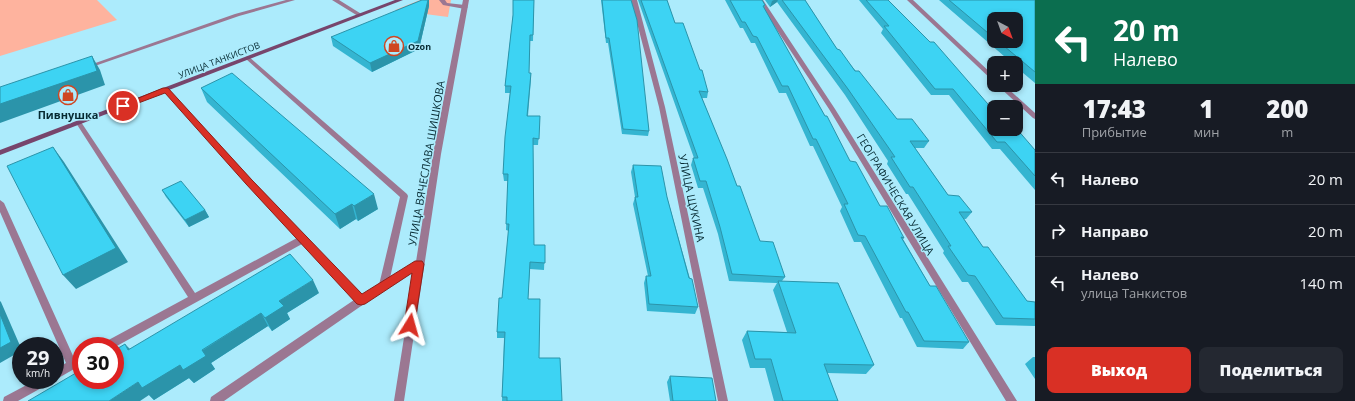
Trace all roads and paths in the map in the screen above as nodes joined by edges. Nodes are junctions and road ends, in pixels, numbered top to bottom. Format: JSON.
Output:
{"nodes":[{"id":1,"x":292,"y":0,"type":"edge"},
{"id":2,"x":334,"y":0,"type":"edge"},
{"id":3,"x":400,"y":0,"type":"edge"},
{"id":4,"x":442,"y":0,"type":"edge"},
{"id":5,"x":634,"y":0,"type":"edge"},
{"id":6,"x":760,"y":0,"type":"edge"},
{"id":7,"x":910,"y":0,"type":"edge"},
{"id":8,"x":465,"y":4,"type":"edge"},
{"id":9,"x":360,"y":15,"type":"junction"},
{"id":10,"x":248,"y":58,"type":"junction"},
{"id":11,"x":82,"y":69,"type":"edge"},
{"id":12,"x":987,"y":72,"type":"edge"},
{"id":13,"x":166,"y":90,"type":"junction"},
{"id":14,"x":1008,"y":92,"type":"edge"},
{"id":15,"x":1035,"y":117,"type":"edge"},
{"id":16,"x":79,"y":123,"type":"junction"},
{"id":17,"x":0,"y":153,"type":"edge"},
{"id":18,"x":0,"y":203,"type":"edge"},
{"id":19,"x":303,"y":239,"type":"junction"},
{"id":20,"x":419,"y":264,"type":"junction"},
{"id":21,"x":383,"y":287,"type":"junction"},
{"id":22,"x":193,"y":298,"type":"junction"},
{"id":23,"x":361,"y":301,"type":"junction"},
{"id":24,"x":123,"y":337,"type":"edge"},
{"id":25,"x":72,"y":353,"type":"edge"},
{"id":26,"x":30,"y":389,"type":"edge"},
{"id":27,"x":8,"y":401,"type":"edge"},
{"id":28,"x":215,"y":401,"type":"edge"},
{"id":29,"x":399,"y":401,"type":"edge"},
{"id":30,"x":723,"y":401,"type":"edge"},
{"id":31,"x":1012,"y":401,"type":"edge"}],
"edges":[{"from":1,"to":11,"type":"street"},
{"from":2,"to":9,"type":"street"},
{"from":3,"to":9,"type":"main road","name":"УЛИЦА ТАНКИСТОВ"},
{"from":4,"to":8,"type":"street"},
{"from":5,"to":30,"type":"street","name":"УЛИЦА ЩУКИНА"},
{"from":6,"to":31,"type":"street","name":"ГЕОГРАФИЧЕСКАЯ УЛИЦА"},
{"from":7,"to":12,"type":"street"},
{"from":8,"to":20,"type":"street","name":"УЛИЦА ВЯЧЕСЛАВА ШИШКОВА"},
{"from":9,"to":10,"type":"main road","name":"УЛИЦА ТАНКИСТОВ"},
{"from":10,"to":13,"type":"main road","name":"УЛИЦА ТАНКИСТОВ"},
{"from":10,"to":21,"type":"street"},
{"from":13,"to":16,"type":"main road","name":"УЛИЦА ТАНКИСТОВ"},
{"from":13,"to":19,"type":"street"},
{"from":14,"to":15,"type":"street"},
{"from":16,"to":17,"type":"main road","name":"УЛИЦА ТАНКИСТОВ"},
{"from":16,"to":22,"type":"street"},
{"from":18,"to":25,"type":"street"},
{"from":19,"to":22,"type":"street"},
{"from":19,"to":23,"type":"street"},
{"from":20,"to":21,"type":"street"},
{"from":20,"to":29,"type":"street","name":"УЛИЦА ВЯЧЕСЛАВА ШИШКОВА"},
{"from":21,"to":23,"type":"street"},
{"from":22,"to":24,"type":"street"},
{"from":23,"to":28,"type":"street"},
{"from":26,"to":27,"type":"street"}]}
